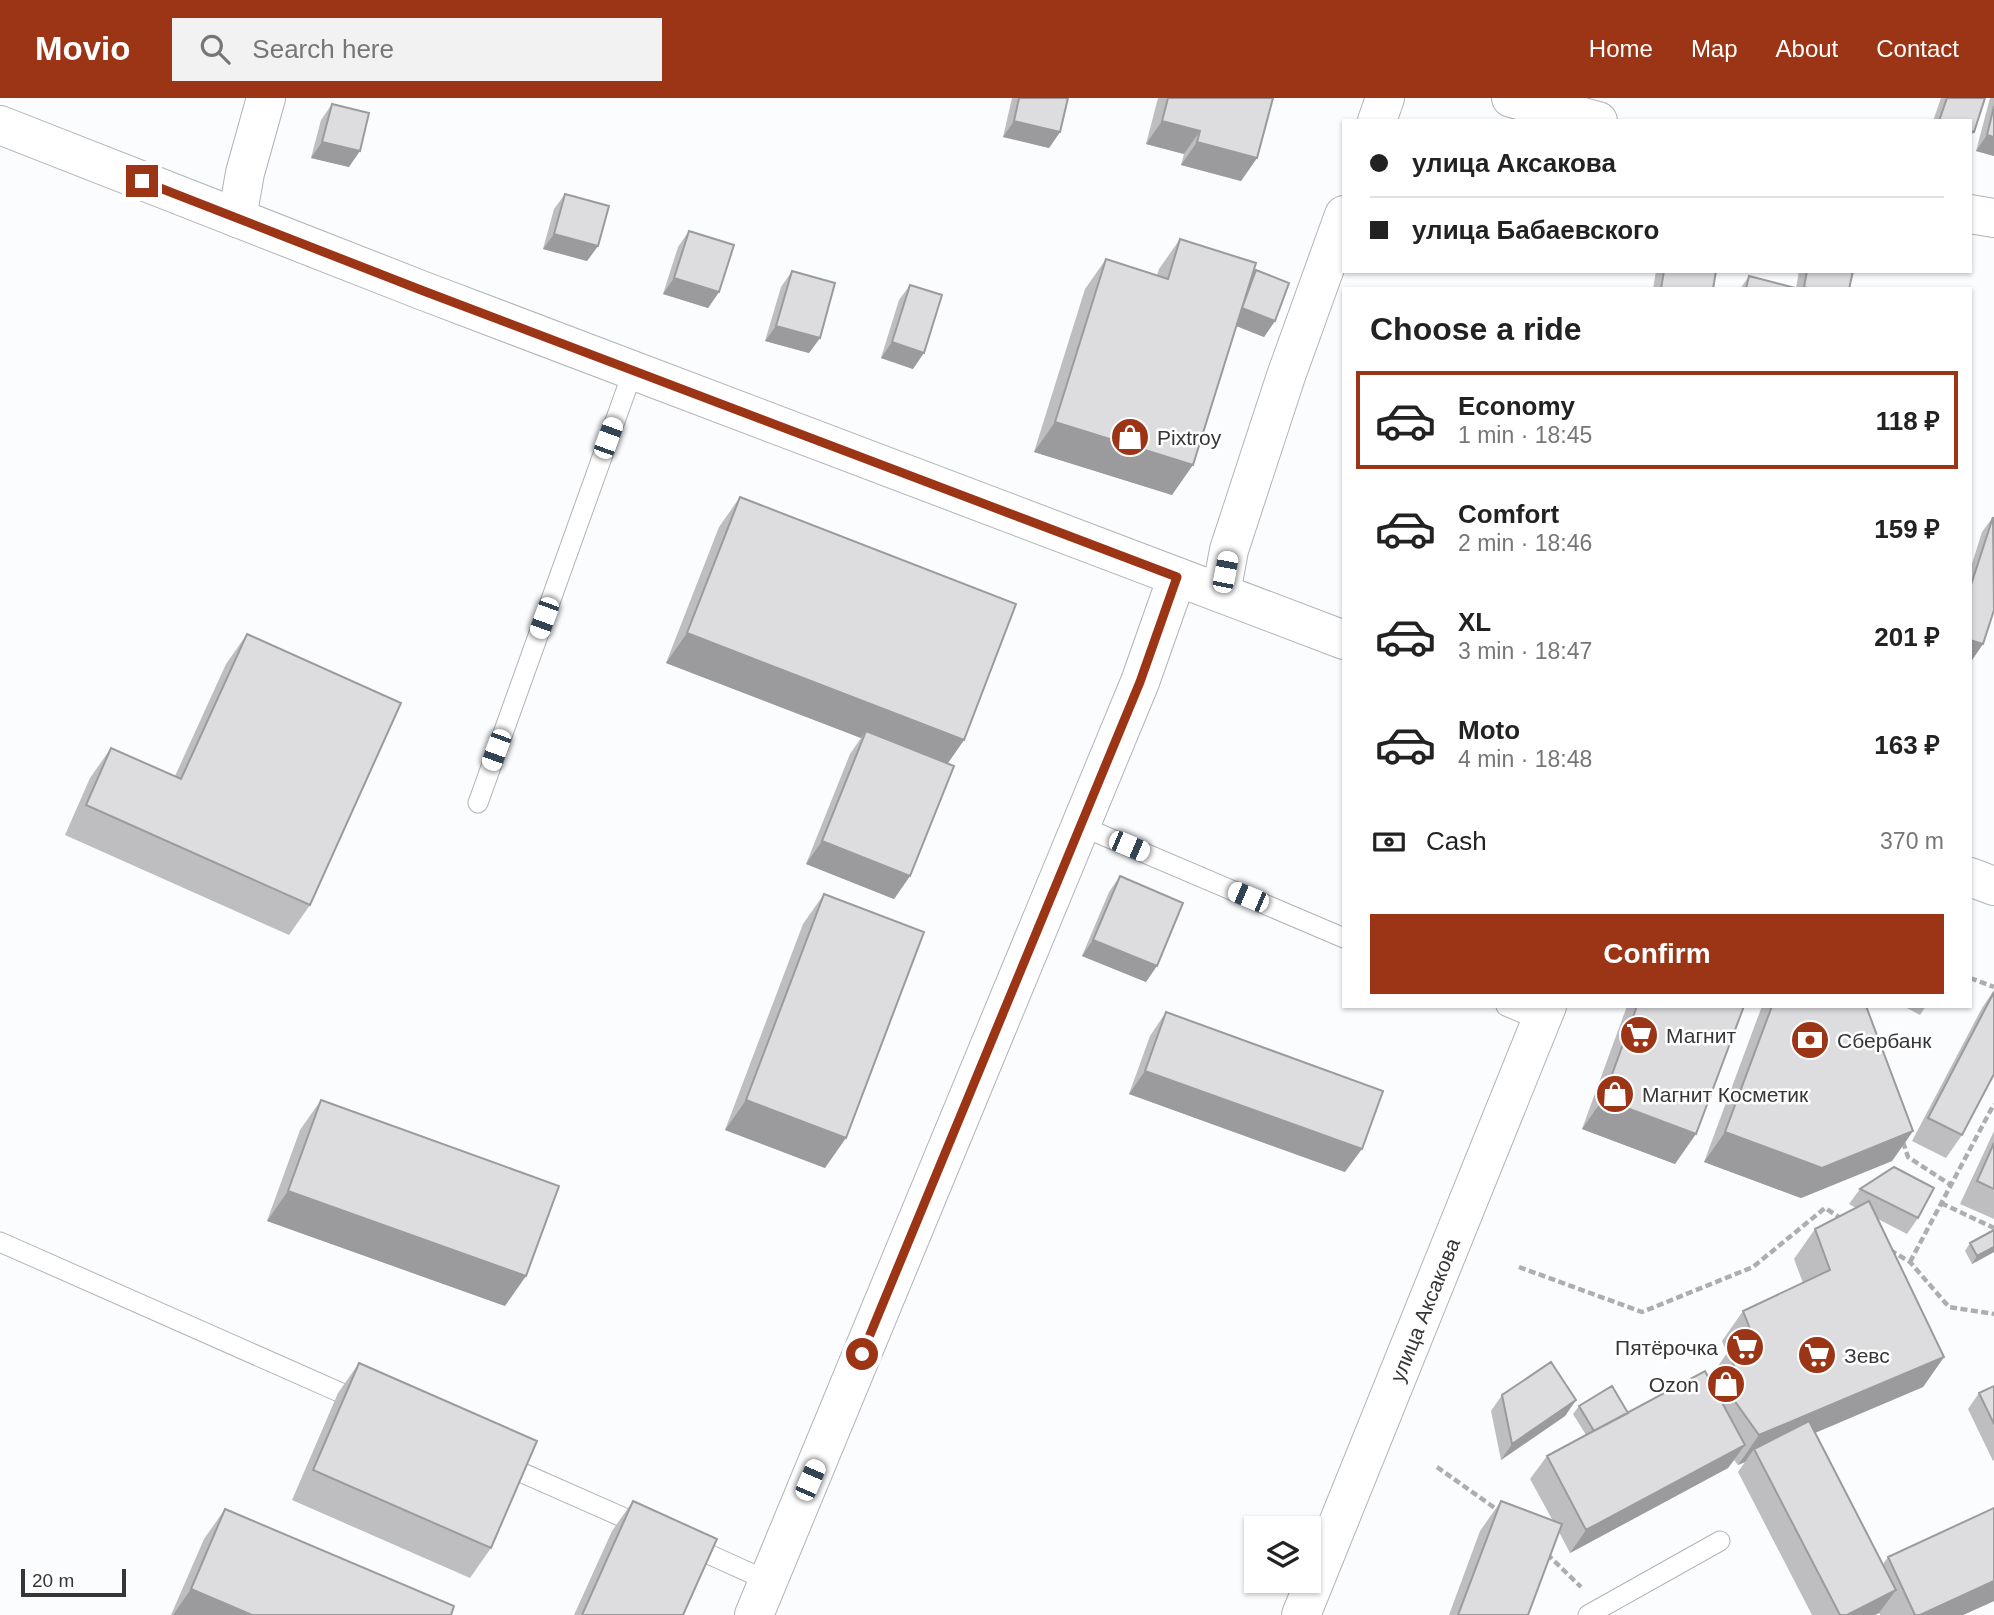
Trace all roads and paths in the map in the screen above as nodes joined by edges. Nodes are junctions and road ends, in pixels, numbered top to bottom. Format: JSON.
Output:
{"nodes":[{"id":1,"x":266,"y":98,"type":"edge"},
{"id":2,"x":1385,"y":98,"type":"edge"},
{"id":3,"x":1511,"y":98,"type":"edge"},
{"id":4,"x":1378,"y":119,"type":"edge"},
{"id":5,"x":1590,"y":119,"type":"edge"},
{"id":6,"x":0,"y":124,"type":"edge"},
{"id":7,"x":1972,"y":214,"type":"edge"},
{"id":8,"x":237,"y":218,"type":"junction"},
{"id":9,"x":1994,"y":218,"type":"edge"},
{"id":10,"x":1342,"y":221,"type":"edge"},
{"id":11,"x":633,"y":371,"type":"junction"},
{"id":12,"x":1177,"y":577,"type":"junction"},
{"id":13,"x":1221,"y":593,"type":"junction"},
{"id":14,"x":1342,"y":639,"type":"edge"},
{"id":15,"x":478,"y":803,"type":"dead end"},
{"id":16,"x":1081,"y":826,"type":"junction"},
{"id":17,"x":1972,"y":878,"type":"edge"},
{"id":18,"x":1994,"y":886,"type":"edge"},
{"id":19,"x":1342,"y":937,"type":"edge"},
{"id":20,"x":1972,"y":979,"type":"edge"},
{"id":21,"x":1994,"y":987,"type":"edge"},
{"id":22,"x":1516,"y":1008,"type":"edge"},
{"id":23,"x":1544,"y":1014,"type":"edge"},
{"id":24,"x":1994,"y":1104,"type":"edge"},
{"id":25,"x":1899,"y":1132,"type":"edge"},
{"id":26,"x":1951,"y":1185,"type":"junction"},
{"id":27,"x":1941,"y":1203,"type":"junction"},
{"id":28,"x":1846,"y":1222,"type":"edge"},
{"id":29,"x":1994,"y":1228,"type":"edge"},
{"id":30,"x":0,"y":1242,"type":"edge"},
{"id":31,"x":1889,"y":1249,"type":"edge"},
{"id":32,"x":1910,"y":1262,"type":"junction"},
{"id":33,"x":1519,"y":1267,"type":"dead end"},
{"id":34,"x":1994,"y":1314,"type":"edge"},
{"id":35,"x":384,"y":1412,"type":"edge"},
{"id":36,"x":486,"y":1457,"type":"edge"},
{"id":37,"x":1437,"y":1467,"type":"dead end"},
{"id":38,"x":1503,"y":1513,"type":"edge"},
{"id":39,"x":1720,"y":1541,"type":"dead end"},
{"id":40,"x":1543,"y":1550,"type":"edge"},
{"id":41,"x":761,"y":1598,"type":"edge"},
{"id":42,"x":1595,"y":1611,"type":"edge"},
{"id":43,"x":1301,"y":1615,"type":"edge"}],
"edges":[{"from":1,"to":8,"type":"main road"},
{"from":2,"to":4,"type":"main road"},
{"from":3,"to":5,"type":"main road"},
{"from":6,"to":8,"type":"main road"},
{"from":7,"to":9,"type":"main road"},
{"from":8,"to":11,"type":"main road"},
{"from":10,"to":13,"type":"main road"},
{"from":11,"to":12,"type":"main road"},
{"from":11,"to":15,"type":"lane"},
{"from":12,"to":13,"type":"main road"},
{"from":12,"to":16,"type":"main road"},
{"from":13,"to":14,"type":"main road"},
{"from":16,"to":19,"type":"lane"},
{"from":16,"to":41,"type":"main road"},
{"from":17,"to":18,"type":"main road"},
{"from":20,"to":21,"type":"path"},
{"from":22,"to":23,"type":"lane"},
{"from":23,"to":43,"type":"main road","name":"улица Аксакова"},
{"from":24,"to":26,"type":"path"},
{"from":25,"to":26,"type":"path"},
{"from":26,"to":27,"type":"path"},
{"from":27,"to":29,"type":"path"},
{"from":27,"to":32,"type":"path"},
{"from":28,"to":33,"type":"path"},
{"from":30,"to":35,"type":"lane"},
{"from":31,"to":32,"type":"path"},
{"from":32,"to":34,"type":"path"},
{"from":36,"to":41,"type":"lane"},
{"from":37,"to":38,"type":"path"},
{"from":39,"to":42,"type":"lane"},
{"from":40,"to":42,"type":"path"}]}
